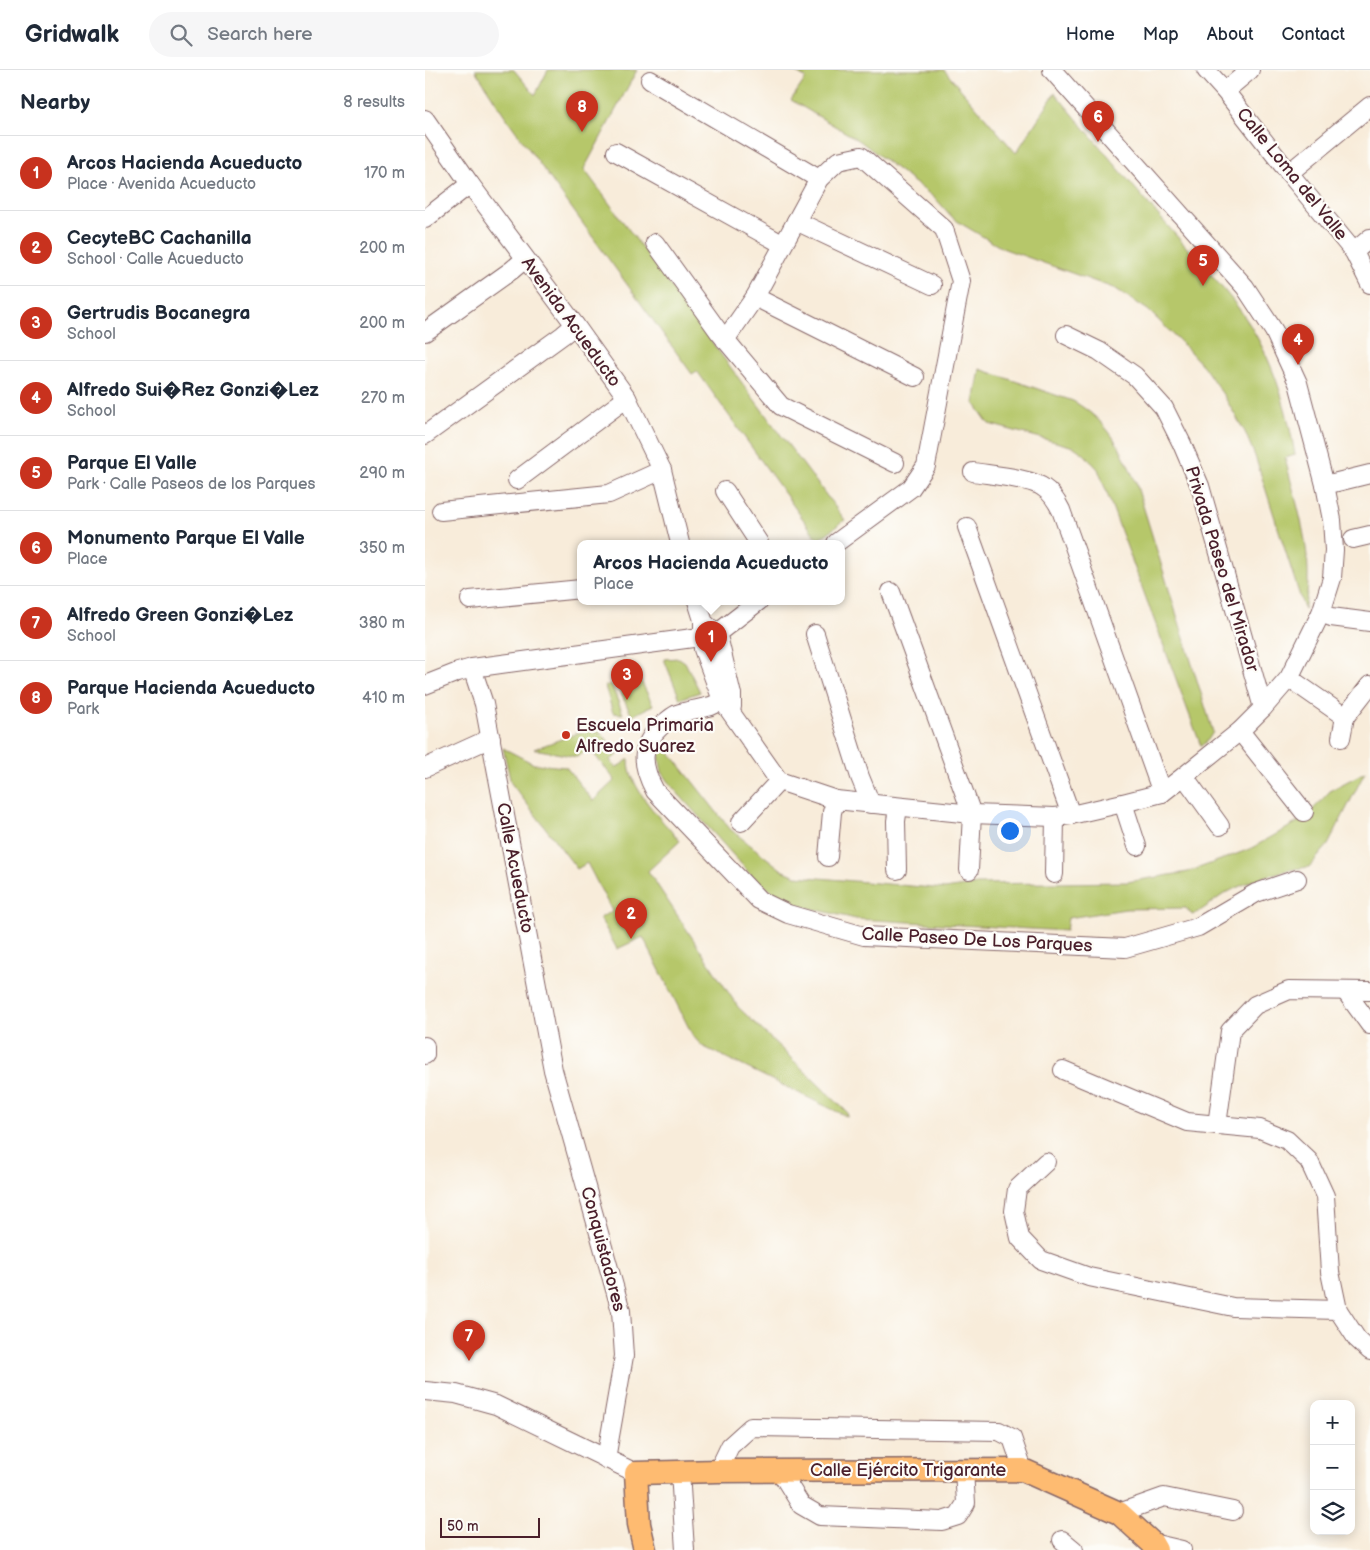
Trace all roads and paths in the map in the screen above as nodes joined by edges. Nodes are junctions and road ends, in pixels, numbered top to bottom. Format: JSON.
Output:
{"nodes":[{"id":1,"x":1052,"y":70,"type":"edge"},
{"id":2,"x":1206,"y":70,"type":"edge"},
{"id":3,"x":1250,"y":70,"type":"edge"},
{"id":4,"x":649,"y":80,"type":"dead end"},
{"id":5,"x":1225,"y":91,"type":"junction"},
{"id":6,"x":1370,"y":106,"type":"edge"},
{"id":7,"x":425,"y":119,"type":"edge"},
{"id":8,"x":616,"y":152,"type":"dead end"},
{"id":9,"x":1289,"y":173,"type":"junction"},
{"id":10,"x":819,"y":179,"type":"junction"},
{"id":11,"x":469,"y":184,"type":"junction"},
{"id":12,"x":425,"y":219,"type":"edge"},
{"id":13,"x":796,"y":221,"type":"junction"},
{"id":14,"x":1370,"y":238,"type":"edge"},
{"id":15,"x":655,"y":243,"type":"dead end"},
{"id":16,"x":782,"y":244,"type":"junction"},
{"id":17,"x":1354,"y":252,"type":"junction"},
{"id":18,"x":525,"y":259,"type":"junction"},
{"id":19,"x":1370,"y":284,"type":"edge"},
{"id":20,"x":932,"y":285,"type":"dead end"},
{"id":21,"x":755,"y":297,"type":"junction"},
{"id":22,"x":575,"y":325,"type":"junction"},
{"id":23,"x":425,"y":332,"type":"edge"},
{"id":24,"x":1066,"y":335,"type":"dead end"},
{"id":25,"x":725,"y":340,"type":"junction"},
{"id":26,"x":915,"y":377,"type":"dead end"},
{"id":27,"x":627,"y":398,"type":"junction"},
{"id":28,"x":425,"y":434,"type":"edge"},
{"id":29,"x":895,"y":463,"type":"dead end"},
{"id":30,"x":661,"y":470,"type":"junction"},
{"id":31,"x":973,"y":472,"type":"dead end"},
{"id":32,"x":1370,"y":474,"type":"edge"},
{"id":33,"x":517,"y":480,"type":"dead end"},
{"id":34,"x":1325,"y":485,"type":"junction"},
{"id":35,"x":725,"y":492,"type":"dead end"},
{"id":36,"x":441,"y":511,"type":"dead end"},
{"id":37,"x":967,"y":527,"type":"dead end"},
{"id":38,"x":680,"y":540,"type":"edge"},
{"id":39,"x":757,"y":540,"type":"edge"},
{"id":40,"x":840,"y":540,"type":"edge"},
{"id":41,"x":577,"y":589,"type":"edge"},
{"id":42,"x":891,"y":592,"type":"dead end"},
{"id":43,"x":471,"y":600,"type":"dead end"},
{"id":44,"x":698,"y":605,"type":"edge"},
{"id":45,"x":752,"y":605,"type":"edge"},
{"id":46,"x":1321,"y":614,"type":"junction"},
{"id":47,"x":1370,"y":622,"type":"edge"},
{"id":48,"x":707,"y":630,"type":"junction"},
{"id":49,"x":815,"y":634,"type":"dead end"},
{"id":50,"x":472,"y":668,"type":"junction"},
{"id":51,"x":1289,"y":678,"type":"junction"},
{"id":52,"x":425,"y":685,"type":"edge"},
{"id":53,"x":1370,"y":685,"type":"edge"},
{"id":54,"x":729,"y":702,"type":"junction"},
{"id":55,"x":1263,"y":708,"type":"junction"},
{"id":56,"x":1345,"y":717,"type":"junction"},
{"id":57,"x":1239,"y":731,"type":"junction"},
{"id":58,"x":491,"y":738,"type":"junction"},
{"id":59,"x":1341,"y":738,"type":"dead end"},
{"id":60,"x":425,"y":768,"type":"edge"},
{"id":61,"x":1184,"y":776,"type":"junction"},
{"id":62,"x":779,"y":781,"type":"junction"},
{"id":63,"x":1162,"y":793,"type":"junction"},
{"id":64,"x":836,"y":800,"type":"junction"},
{"id":65,"x":1123,"y":803,"type":"junction"},
{"id":66,"x":871,"y":804,"type":"junction"},
{"id":67,"x":897,"y":807,"type":"junction"},
{"id":68,"x":1304,"y":812,"type":"dead end"},
{"id":69,"x":972,"y":814,"type":"junction"},
{"id":70,"x":1063,"y":816,"type":"junction"},
{"id":71,"x":741,"y":822,"type":"dead end"},
{"id":72,"x":1220,"y":826,"type":"dead end"},
{"id":73,"x":1137,"y":846,"type":"dead end"},
{"id":74,"x":828,"y":857,"type":"dead end"},
{"id":75,"x":897,"y":870,"type":"dead end"},
{"id":76,"x":969,"y":870,"type":"dead end"},
{"id":77,"x":1054,"y":874,"type":"dead end"},
{"id":78,"x":1297,"y":879,"type":"dead end"},
{"id":79,"x":1370,"y":991,"type":"edge"},
{"id":80,"x":1346,"y":992,"type":"junction"},
{"id":81,"x":1370,"y":1025,"type":"edge"},
{"id":82,"x":425,"y":1046,"type":"edge"},
{"id":83,"x":425,"y":1055,"type":"edge"},
{"id":84,"x":553,"y":1070,"type":"joint"},
{"id":85,"x":1063,"y":1070,"type":"dead end"},
{"id":86,"x":1217,"y":1125,"type":"junction"},
{"id":87,"x":1046,"y":1162,"type":"dead end"},
{"id":88,"x":1338,"y":1310,"type":"junction"},
{"id":89,"x":1370,"y":1350,"type":"edge"},
{"id":90,"x":425,"y":1391,"type":"edge"},
{"id":91,"x":605,"y":1459,"type":"junction"},
{"id":92,"x":781,"y":1470,"type":"junction"},
{"id":93,"x":964,"y":1470,"type":"junction"},
{"id":94,"x":1023,"y":1470,"type":"junction"},
{"id":95,"x":718,"y":1471,"type":"junction"},
{"id":96,"x":680,"y":1472,"type":"junction"},
{"id":97,"x":636,"y":1473,"type":"junction"},
{"id":98,"x":1233,"y":1510,"type":"dead end"},
{"id":99,"x":1119,"y":1513,"type":"junction"},
{"id":100,"x":639,"y":1524,"type":"junction"},
{"id":101,"x":1154,"y":1546,"type":"edge"},
{"id":102,"x":636,"y":1550,"type":"edge"},
{"id":103,"x":645,"y":1550,"type":"edge"},
{"id":104,"x":685,"y":1550,"type":"edge"},
{"id":105,"x":1182,"y":1550,"type":"edge"}],
"edges":[{"from":1,"to":34,"type":"street"},
{"from":2,"to":5,"type":"street","name":"Calle Loma del Valle"},
{"from":3,"to":5,"type":"street"},
{"from":4,"to":10,"type":"street"},
{"from":5,"to":9,"type":"street","name":"Calle Loma del Valle"},
{"from":6,"to":9,"type":"street"},
{"from":7,"to":11,"type":"street","name":"Avenida Acueducto"},
{"from":8,"to":16,"type":"street"},
{"from":9,"to":17,"type":"street","name":"Calle Loma del Valle"},
{"from":10,"to":13,"type":"street"},
{"from":10,"to":40,"type":"street"},
{"from":11,"to":12,"type":"street"},
{"from":11,"to":18,"type":"street","name":"Avenida Acueducto"},
{"from":13,"to":16,"type":"street"},
{"from":13,"to":20,"type":"street"},
{"from":14,"to":17,"type":"street"},
{"from":15,"to":25,"type":"street"},
{"from":16,"to":21,"type":"street"},
{"from":17,"to":19,"type":"street","name":"Calle Loma del Valle"},
{"from":18,"to":22,"type":"street","name":"Avenida Acueducto"},
{"from":18,"to":23,"type":"street"},
{"from":21,"to":25,"type":"street"},
{"from":21,"to":26,"type":"street"},
{"from":22,"to":27,"type":"street","name":"Avenida Acueducto"},
{"from":22,"to":28,"type":"street"},
{"from":24,"to":55,"type":"street","name":"Privada Paseo del Mirador"},
{"from":25,"to":29,"type":"street"},
{"from":27,"to":30,"type":"street","name":"Avenida Acueducto"},
{"from":27,"to":33,"type":"street"},
{"from":30,"to":36,"type":"street"},
{"from":30,"to":38,"type":"street","name":"Avenida Acueducto"},
{"from":31,"to":63,"type":"street"},
{"from":32,"to":34,"type":"street"},
{"from":34,"to":46,"type":"street"},
{"from":35,"to":39,"type":"street"},
{"from":37,"to":70,"type":"street"},
{"from":41,"to":43,"type":"street"},
{"from":42,"to":69,"type":"street"},
{"from":44,"to":48,"type":"street"},
{"from":45,"to":48,"type":"street"},
{"from":46,"to":47,"type":"street"},
{"from":46,"to":51,"type":"street"},
{"from":48,"to":50,"type":"street"},
{"from":48,"to":54,"type":"street"},
{"from":49,"to":66,"type":"street"},
{"from":50,"to":52,"type":"street"},
{"from":50,"to":58,"type":"street","name":"Calle Acueducto"},
{"from":51,"to":55,"type":"street"},
{"from":51,"to":56,"type":"street"},
{"from":53,"to":56,"type":"street"},
{"from":54,"to":62,"type":"street"},
{"from":54,"to":78,"type":"street","name":"Calle Paseo De Los Parques"},
{"from":55,"to":57,"type":"street"},
{"from":56,"to":59,"type":"street"},
{"from":57,"to":61,"type":"street"},
{"from":57,"to":68,"type":"street"},
{"from":58,"to":60,"type":"street"},
{"from":58,"to":84,"type":"street","name":"Calle Acueducto"},
{"from":61,"to":63,"type":"street"},
{"from":61,"to":72,"type":"street"},
{"from":62,"to":64,"type":"street"},
{"from":62,"to":71,"type":"street"},
{"from":63,"to":65,"type":"street"},
{"from":64,"to":66,"type":"street"},
{"from":64,"to":74,"type":"street"},
{"from":65,"to":70,"type":"street"},
{"from":65,"to":73,"type":"street"},
{"from":66,"to":67,"type":"street"},
{"from":67,"to":69,"type":"street"},
{"from":67,"to":75,"type":"street"},
{"from":69,"to":70,"type":"street"},
{"from":69,"to":76,"type":"street"},
{"from":70,"to":77,"type":"street"},
{"from":79,"to":80,"type":"street"},
{"from":80,"to":81,"type":"street"},
{"from":80,"to":86,"type":"street"},
{"from":82,"to":83,"type":"street"},
{"from":84,"to":91,"type":"street","name":"Conquistadores"},
{"from":85,"to":86,"type":"street"},
{"from":86,"to":88,"type":"street"},
{"from":87,"to":88,"type":"street"},
{"from":88,"to":89,"type":"street"},
{"from":90,"to":91,"type":"street"},
{"from":91,"to":97,"type":"street"},
{"from":92,"to":93,"type":"main road","name":"Calle Ejército Trigarante"},
{"from":92,"to":93,"type":"street"},
{"from":92,"to":95,"type":"main road","name":"Calle Ejército Trigarante"},
{"from":93,"to":94,"type":"main road","name":"Calle Ejército Trigarante"},
{"from":94,"to":95,"type":"street"},
{"from":94,"to":99,"type":"main road","name":"Calle Ejército Trigarante"},
{"from":95,"to":96,"type":"main road","name":"Calle Ejército Trigarante"},
{"from":96,"to":97,"type":"main road","name":"Calle Ejército Trigarante"},
{"from":96,"to":104,"type":"street"},
{"from":97,"to":100,"type":"main road"},
{"from":98,"to":99,"type":"street"},
{"from":99,"to":101,"type":"main road","name":"Calle Ejército Trigarante"},
{"from":100,"to":102,"type":"street"},
{"from":100,"to":103,"type":"main road"},
{"from":101,"to":105,"type":"street"}]}
